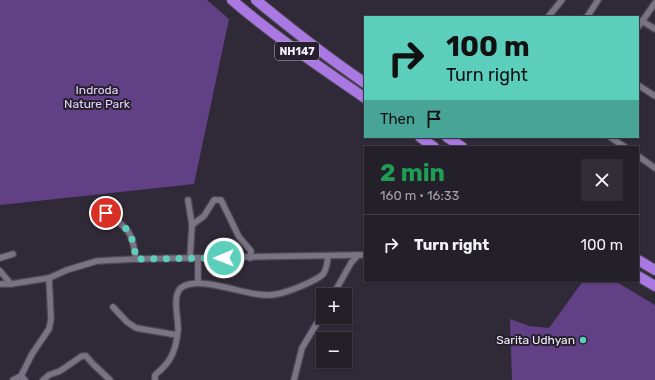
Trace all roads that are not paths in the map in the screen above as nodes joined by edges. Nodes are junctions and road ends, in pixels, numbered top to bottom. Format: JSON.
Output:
{"nodes":[{"id":1,"x":232,"y":0,"type":"edge"},
{"id":2,"x":256,"y":0,"type":"edge"},
{"id":3,"x":562,"y":0,"type":"edge"},
{"id":4,"x":598,"y":0,"type":"edge"},
{"id":5,"x":655,"y":3,"type":"edge"},
{"id":6,"x":549,"y":16,"type":"edge"},
{"id":7,"x":588,"y":16,"type":"edge"},
{"id":8,"x":642,"y":20,"type":"junction"},
{"id":9,"x":639,"y":25,"type":"edge"},
{"id":10,"x":655,"y":29,"type":"edge"},
{"id":11,"x":364,"y":82,"type":"edge"},
{"id":12,"x":639,"y":86,"type":"edge"},
{"id":13,"x":655,"y":96,"type":"edge"},
{"id":14,"x":364,"y":97,"type":"edge"},
{"id":15,"x":421,"y":138,"type":"edge"},
{"id":16,"x":450,"y":138,"type":"edge"},
{"id":17,"x":612,"y":138,"type":"edge"},
{"id":18,"x":433,"y":146,"type":"edge"},
{"id":19,"x":461,"y":146,"type":"edge"},
{"id":20,"x":624,"y":146,"type":"edge"},
{"id":21,"x":639,"y":157,"type":"edge"},
{"id":22,"x":655,"y":168,"type":"edge"},
{"id":23,"x":188,"y":200,"type":"dead end"},
{"id":24,"x":106,"y":213,"type":"dead end"},
{"id":25,"x":192,"y":225,"type":"junction"},
{"id":26,"x":13,"y":254,"type":"dead end"},
{"id":27,"x":358,"y":255,"type":"junction"},
{"id":28,"x":364,"y":255,"type":"edge"},
{"id":29,"x":328,"y":256,"type":"junction"},
{"id":30,"x":0,"y":258,"type":"edge"},
{"id":31,"x":250,"y":258,"type":"junction"},
{"id":32,"x":136,"y":259,"type":"junction"},
{"id":33,"x":190,"y":259,"type":"junction"},
{"id":34,"x":198,"y":259,"type":"junction"},
{"id":35,"x":639,"y":261,"type":"edge"},
{"id":36,"x":655,"y":270,"type":"edge"},
{"id":37,"x":0,"y":271,"type":"edge"},
{"id":38,"x":639,"y":277,"type":"edge"},
{"id":39,"x":50,"y":278,"type":"junction"},
{"id":40,"x":198,"y":283,"type":"junction"},
{"id":41,"x":0,"y":284,"type":"edge"},
{"id":42,"x":11,"y":284,"type":"junction"},
{"id":43,"x":655,"y":286,"type":"edge"},
{"id":44,"x":337,"y":288,"type":"edge"},
{"id":45,"x":113,"y":307,"type":"dead end"},
{"id":46,"x":316,"y":324,"type":"edge"},
{"id":47,"x":177,"y":335,"type":"junction"},
{"id":48,"x":23,"y":378,"type":"edge"},
{"id":49,"x":13,"y":380,"type":"edge"},
{"id":50,"x":43,"y":380,"type":"edge"},
{"id":51,"x":110,"y":380,"type":"edge"},
{"id":52,"x":155,"y":380,"type":"edge"},
{"id":53,"x":294,"y":380,"type":"edge"}],
"edges":[{"from":1,"to":14,"type":"highway","number":"NH147"},
{"from":2,"to":11,"type":"highway","number":"NH147"},
{"from":3,"to":6,"type":"street"},
{"from":4,"to":7,"type":"street"},
{"from":5,"to":8,"type":"street"},
{"from":8,"to":9,"type":"street"},
{"from":8,"to":10,"type":"street"},
{"from":12,"to":13,"type":"street"},
{"from":15,"to":18,"type":"highway"},
{"from":16,"to":19,"type":"highway"},
{"from":17,"to":20,"type":"street"},
{"from":21,"to":22,"type":"street"},
{"from":23,"to":25,"type":"street"},
{"from":24,"to":32,"type":"street"},
{"from":25,"to":31,"type":"street"},
{"from":25,"to":33,"type":"street"},
{"from":26,"to":30,"type":"street"},
{"from":27,"to":28,"type":"street"},
{"from":27,"to":29,"type":"street"},
{"from":27,"to":44,"type":"street"},
{"from":29,"to":31,"type":"street"},
{"from":29,"to":40,"type":"street"},
{"from":31,"to":34,"type":"street"},
{"from":32,"to":33,"type":"street"},
{"from":32,"to":39,"type":"street"},
{"from":33,"to":34,"type":"street"},
{"from":34,"to":40,"type":"street"},
{"from":35,"to":36,"type":"highway"},
{"from":37,"to":42,"type":"street"},
{"from":38,"to":43,"type":"highway"},
{"from":39,"to":42,"type":"street"},
{"from":39,"to":48,"type":"street"},
{"from":40,"to":47,"type":"street"},
{"from":41,"to":42,"type":"street"},
{"from":45,"to":47,"type":"street"},
{"from":46,"to":53,"type":"street"},
{"from":47,"to":52,"type":"street"},
{"from":48,"to":49,"type":"street"},
{"from":50,"to":51,"type":"street"}]}
